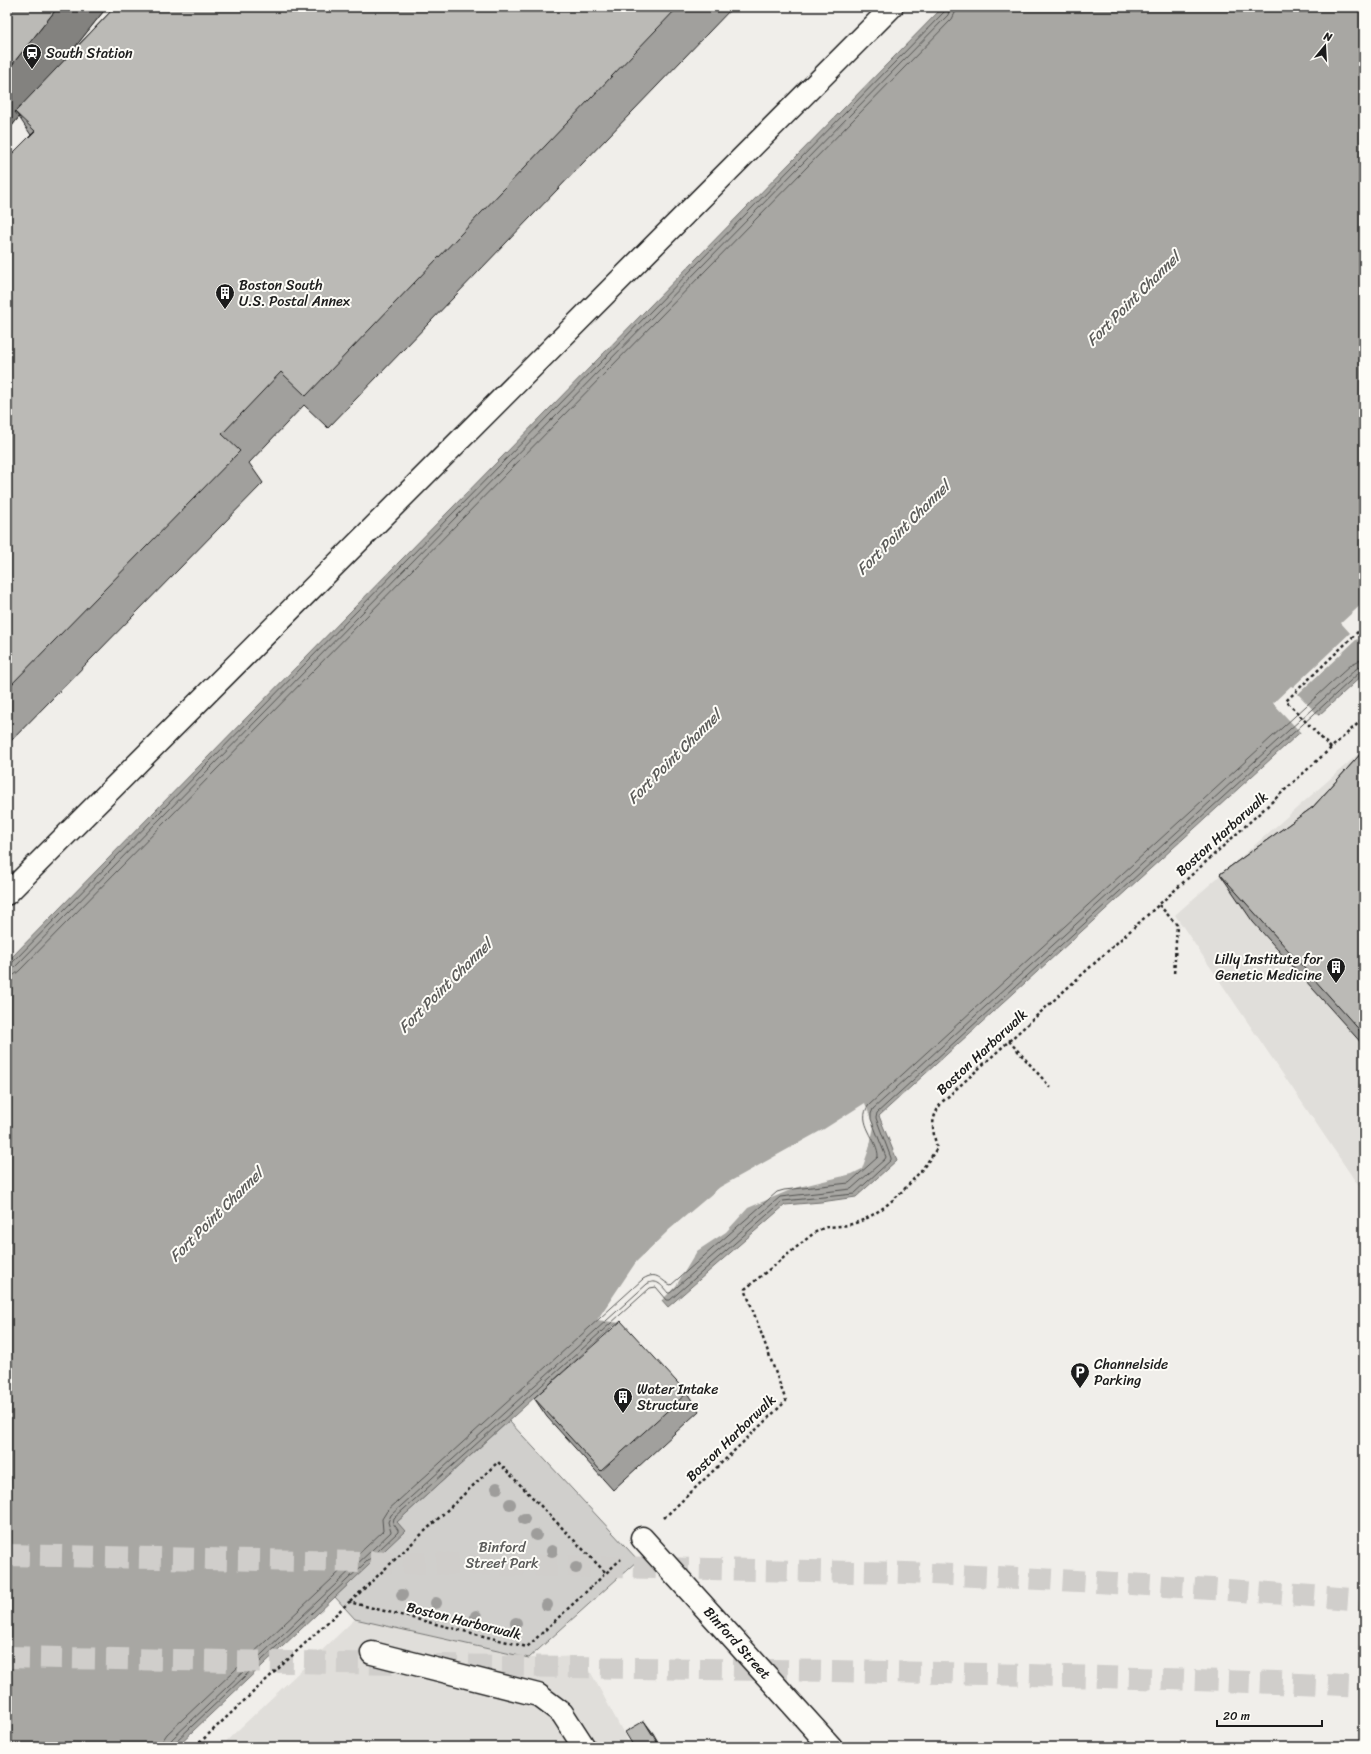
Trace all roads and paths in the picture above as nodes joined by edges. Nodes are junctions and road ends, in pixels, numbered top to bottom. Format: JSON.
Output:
{"nodes":[{"id":1,"x":892,"y":7,"type":"edge"},
{"id":2,"x":1364,"y":626,"type":"edge"},
{"id":3,"x":1364,"y":718,"type":"edge"},
{"id":4,"x":1331,"y":748,"type":"junction"},
{"id":5,"x":7,"y":894,"type":"edge"},
{"id":6,"x":1158,"y":905,"type":"junction"},
{"id":7,"x":1174,"y":975,"type":"dead end"},
{"id":8,"x":1009,"y":1041,"type":"junction"},
{"id":9,"x":1051,"y":1088,"type":"dead end"},
{"id":10,"x":642,"y":1538,"type":"junction"},
{"id":11,"x":606,"y":1573,"type":"junction"},
{"id":12,"x":349,"y":1602,"type":"junction"},
{"id":13,"x":372,"y":1653,"type":"dead end"},
{"id":14,"x":195,"y":1747,"type":"edge"},
{"id":15,"x":584,"y":1747,"type":"edge"},
{"id":16,"x":831,"y":1747,"type":"edge"}],
"edges":[{"from":1,"to":5,"type":"lane"},
{"from":2,"to":4,"type":"path"},
{"from":3,"to":4,"type":"path","name":"Boston Harborwalk"},
{"from":4,"to":6,"type":"path","name":"Boston Harborwalk"},
{"from":6,"to":7,"type":"path"},
{"from":6,"to":8,"type":"path","name":"Boston Harborwalk"},
{"from":8,"to":9,"type":"path"},
{"from":8,"to":10,"type":"path","name":"Boston Harborwalk"},
{"from":10,"to":11,"type":"path","name":"Boston Harborwalk"},
{"from":10,"to":16,"type":"street","name":"Binford Street"},
{"from":11,"to":12,"type":"path","name":"Boston Harborwalk"},
{"from":11,"to":12,"type":"path"},
{"from":12,"to":14,"type":"path"},
{"from":13,"to":15,"type":"street"}]}
